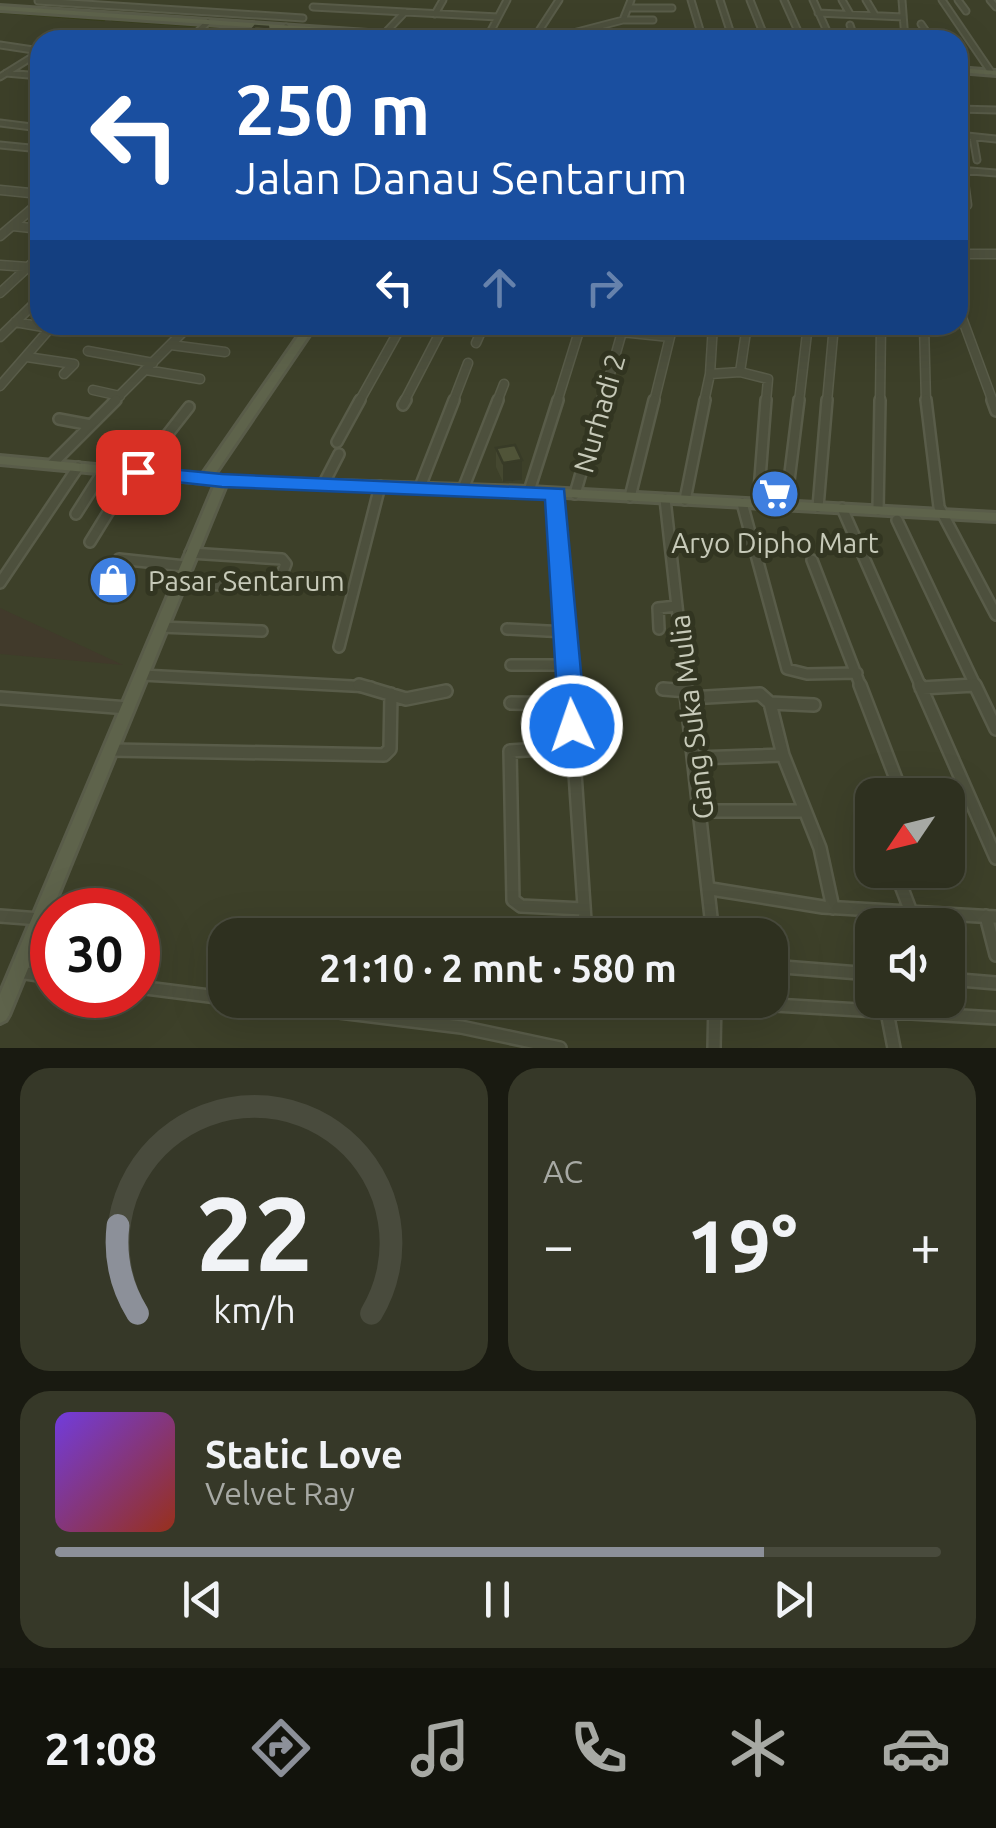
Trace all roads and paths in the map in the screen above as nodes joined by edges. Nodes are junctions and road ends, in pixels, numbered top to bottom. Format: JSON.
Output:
{"nodes":[{"id":1,"x":146,"y":0,"type":"edge"},
{"id":2,"x":318,"y":0,"type":"edge"},
{"id":3,"x":380,"y":0,"type":"edge"},
{"id":4,"x":443,"y":0,"type":"edge"},
{"id":5,"x":508,"y":0,"type":"edge"},
{"id":6,"x":559,"y":0,"type":"edge"},
{"id":7,"x":631,"y":0,"type":"edge"},
{"id":8,"x":691,"y":0,"type":"edge"},
{"id":9,"x":720,"y":0,"type":"edge"},
{"id":10,"x":750,"y":0,"type":"edge"},
{"id":11,"x":784,"y":0,"type":"edge"},
{"id":12,"x":813,"y":0,"type":"edge"},
{"id":13,"x":842,"y":0,"type":"edge"},
{"id":14,"x":866,"y":0,"type":"edge"},
{"id":15,"x":902,"y":0,"type":"edge"},
{"id":16,"x":942,"y":0,"type":"edge"},
{"id":17,"x":958,"y":0,"type":"edge"},
{"id":18,"x":990,"y":0,"type":"edge"},
{"id":19,"x":39,"y":1,"type":"edge"},
{"id":20,"x":211,"y":1,"type":"edge"},
{"id":21,"x":312,"y":6,"type":"junction"},
{"id":22,"x":0,"y":8,"type":"edge"},
{"id":23,"x":137,"y":8,"type":"junction"},
{"id":24,"x":628,"y":8,"type":"junction"},
{"id":25,"x":672,"y":8,"type":"dead end"},
{"id":26,"x":996,"y":8,"type":"edge"},
{"id":27,"x":26,"y":10,"type":"junction"},
{"id":28,"x":374,"y":10,"type":"junction"},
{"id":29,"x":201,"y":12,"type":"junction"},
{"id":30,"x":405,"y":12,"type":"junction"},
{"id":31,"x":966,"y":12,"type":"dead end"},
{"id":32,"x":818,"y":13,"type":"junction"},
{"id":33,"x":435,"y":14,"type":"junction"},
{"id":34,"x":850,"y":14,"type":"junction"},
{"id":35,"x":874,"y":15,"type":"junction"},
{"id":36,"x":127,"y":16,"type":"junction"},
{"id":37,"x":498,"y":17,"type":"junction"},
{"id":38,"x":903,"y":17,"type":"junction"},
{"id":39,"x":302,"y":18,"type":"junction"},
{"id":40,"x":623,"y":20,"type":"junction"},
{"id":41,"x":653,"y":20,"type":"dead end"},
{"id":42,"x":193,"y":21,"type":"junction"},
{"id":43,"x":208,"y":22,"type":"junction"},
{"id":44,"x":921,"y":24,"type":"dead end"},
{"id":45,"x":850,"y":25,"type":"dead end"},
{"id":46,"x":289,"y":27,"type":"junction"},
{"id":47,"x":200,"y":30,"type":"edge"},
{"id":48,"x":286,"y":30,"type":"edge"},
{"id":49,"x":330,"y":30,"type":"edge"},
{"id":50,"x":388,"y":30,"type":"edge"},
{"id":51,"x":491,"y":30,"type":"edge"},
{"id":52,"x":545,"y":30,"type":"edge"},
{"id":53,"x":582,"y":30,"type":"edge"},
{"id":54,"x":700,"y":30,"type":"edge"},
{"id":55,"x":730,"y":30,"type":"edge"},
{"id":56,"x":762,"y":30,"type":"edge"},
{"id":57,"x":798,"y":30,"type":"edge"},
{"id":58,"x":826,"y":30,"type":"edge"},
{"id":59,"x":852,"y":30,"type":"edge"},
{"id":60,"x":904,"y":30,"type":"edge"},
{"id":61,"x":925,"y":30,"type":"edge"},
{"id":62,"x":963,"y":30,"type":"edge"},
{"id":63,"x":968,"y":37,"type":"edge"},
{"id":64,"x":0,"y":45,"type":"edge"},
{"id":65,"x":30,"y":50,"type":"edge"},
{"id":66,"x":30,"y":57,"type":"edge"},
{"id":67,"x":968,"y":71,"type":"edge"},
{"id":68,"x":993,"y":72,"type":"edge"},
{"id":69,"x":3,"y":75,"type":"edge"},
{"id":70,"x":30,"y":76,"type":"edge"},
{"id":71,"x":968,"y":110,"type":"edge"},
{"id":72,"x":996,"y":110,"type":"edge"},
{"id":73,"x":0,"y":123,"type":"edge"},
{"id":74,"x":30,"y":130,"type":"edge"},
{"id":75,"x":968,"y":137,"type":"edge"},
{"id":76,"x":972,"y":137,"type":"junction"},
{"id":77,"x":996,"y":139,"type":"edge"},
{"id":78,"x":0,"y":145,"type":"edge"},
{"id":79,"x":30,"y":149,"type":"edge"},
{"id":80,"x":977,"y":160,"type":"dead end"},
{"id":81,"x":968,"y":170,"type":"edge"},
{"id":82,"x":996,"y":172,"type":"edge"},
{"id":83,"x":0,"y":190,"type":"edge"},
{"id":84,"x":30,"y":193,"type":"edge"},
{"id":85,"x":30,"y":211,"type":"edge"},
{"id":86,"x":26,"y":214,"type":"junction"},
{"id":87,"x":30,"y":214,"type":"edge"},
{"id":88,"x":12,"y":226,"type":"junction"},
{"id":89,"x":30,"y":228,"type":"edge"},
{"id":90,"x":0,"y":236,"type":"edge"},
{"id":91,"x":968,"y":254,"type":"edge"},
{"id":92,"x":996,"y":254,"type":"edge"},
{"id":93,"x":0,"y":265,"type":"edge"},
{"id":94,"x":28,"y":267,"type":"joint"},
{"id":95,"x":0,"y":293,"type":"edge"},
{"id":96,"x":30,"y":308,"type":"edge"},
{"id":97,"x":15,"y":322,"type":"junction"},
{"id":98,"x":30,"y":324,"type":"edge"},
{"id":99,"x":968,"y":334,"type":"edge"},
{"id":100,"x":44,"y":335,"type":"edge"},
{"id":101,"x":180,"y":335,"type":"edge"},
{"id":102,"x":306,"y":335,"type":"edge"},
{"id":103,"x":396,"y":335,"type":"edge"},
{"id":104,"x":439,"y":335,"type":"edge"},
{"id":105,"x":480,"y":335,"type":"edge"},
{"id":106,"x":582,"y":335,"type":"edge"},
{"id":107,"x":626,"y":335,"type":"edge"},
{"id":108,"x":658,"y":335,"type":"edge"},
{"id":109,"x":712,"y":335,"type":"edge"},
{"id":110,"x":745,"y":335,"type":"edge"},
{"id":111,"x":807,"y":335,"type":"edge"},
{"id":112,"x":833,"y":335,"type":"edge"},
{"id":113,"x":881,"y":335,"type":"edge"},
{"id":114,"x":924,"y":335,"type":"edge"},
{"id":115,"x":670,"y":337,"type":"joint"},
{"id":116,"x":0,"y":338,"type":"edge"},
{"id":117,"x":476,"y":343,"type":"dead end"},
{"id":118,"x":171,"y":344,"type":"junction"},
{"id":119,"x":88,"y":351,"type":"dead end"},
{"id":120,"x":225,"y":352,"type":"dead end"},
{"id":121,"x":26,"y":357,"type":"junction"},
{"id":122,"x":468,"y":363,"type":"dead end"},
{"id":123,"x":149,"y":366,"type":"junction"},
{"id":124,"x":740,"y":372,"type":"junction"},
{"id":125,"x":64,"y":374,"type":"dead end"},
{"id":126,"x":710,"y":374,"type":"junction"},
{"id":127,"x":200,"y":379,"type":"dead end"},
{"id":128,"x":504,"y":384,"type":"dead end"},
{"id":129,"x":0,"y":386,"type":"edge"},
{"id":130,"x":93,"y":390,"type":"dead end"},
{"id":131,"x":120,"y":396,"type":"junction"},
{"id":132,"x":403,"y":405,"type":"dead end"},
{"id":133,"x":189,"y":407,"type":"dead end"},
{"id":134,"x":996,"y":411,"type":"edge"},
{"id":135,"x":59,"y":418,"type":"dead end"},
{"id":136,"x":91,"y":425,"type":"junction"},
{"id":137,"x":337,"y":442,"type":"dead end"},
{"id":138,"x":339,"y":454,"type":"dead end"},
{"id":139,"x":0,"y":460,"type":"edge"},
{"id":140,"x":52,"y":464,"type":"junction"},
{"id":141,"x":78,"y":466,"type":"junction"},
{"id":142,"x":104,"y":470,"type":"junction"},
{"id":143,"x":135,"y":472,"type":"junction"},
{"id":144,"x":214,"y":480,"type":"junction"},
{"id":145,"x":324,"y":483,"type":"junction"},
{"id":146,"x":380,"y":486,"type":"junction"},
{"id":147,"x":420,"y":487,"type":"junction"},
{"id":148,"x":462,"y":490,"type":"junction"},
{"id":149,"x":529,"y":491,"type":"junction"},
{"id":150,"x":556,"y":494,"type":"junction"},
{"id":151,"x":575,"y":494,"type":"junction"},
{"id":152,"x":630,"y":497,"type":"junction"},
{"id":153,"x":666,"y":499,"type":"junction"},
{"id":154,"x":685,"y":500,"type":"junction"},
{"id":155,"x":742,"y":503,"type":"junction"},
{"id":156,"x":758,"y":504,"type":"junction"},
{"id":157,"x":786,"y":505,"type":"junction"},
{"id":158,"x":818,"y":507,"type":"junction"},
{"id":159,"x":842,"y":508,"type":"junction"},
{"id":160,"x":76,"y":514,"type":"dead end"},
{"id":161,"x":890,"y":514,"type":"junction"},
{"id":162,"x":945,"y":514,"type":"junction"},
{"id":163,"x":996,"y":517,"type":"edge"},
{"id":164,"x":90,"y":542,"type":"dead end"},
{"id":165,"x":119,"y":560,"type":"dead end"},
{"id":166,"x":188,"y":560,"type":"junction"},
{"id":167,"x":812,"y":560,"type":"dead end"},
{"id":168,"x":280,"y":579,"type":"dead end"},
{"id":169,"x":178,"y":582,"type":"junction"},
{"id":170,"x":0,"y":583,"type":"edge"},
{"id":171,"x":264,"y":588,"type":"dead end"},
{"id":172,"x":677,"y":606,"type":"junction"},
{"id":173,"x":996,"y":615,"type":"edge"},
{"id":174,"x":160,"y":627,"type":"junction"},
{"id":175,"x":507,"y":629,"type":"dead end"},
{"id":176,"x":659,"y":629,"type":"dead end"},
{"id":177,"x":262,"y":631,"type":"dead end"},
{"id":178,"x":567,"y":632,"type":"junction"},
{"id":179,"x":340,"y":646,"type":"dead end"},
{"id":180,"x":511,"y":665,"type":"dead end"},
{"id":181,"x":569,"y":665,"type":"junction"},
{"id":182,"x":857,"y":673,"type":"junction"},
{"id":183,"x":142,"y":675,"type":"junction"},
{"id":184,"x":975,"y":686,"type":"junction"},
{"id":185,"x":921,"y":688,"type":"junction"},
{"id":186,"x":663,"y":690,"type":"dead end"},
{"id":187,"x":446,"y":691,"type":"dead end"},
{"id":188,"x":391,"y":694,"type":"junction"},
{"id":189,"x":689,"y":694,"type":"junction"},
{"id":190,"x":0,"y":698,"type":"edge"},
{"id":191,"x":511,"y":703,"type":"dead end"},
{"id":192,"x":571,"y":704,"type":"junction"},
{"id":193,"x":770,"y":704,"type":"junction"},
{"id":194,"x":814,"y":704,"type":"dead end"},
{"id":195,"x":128,"y":708,"type":"junction"},
{"id":196,"x":996,"y":729,"type":"edge"},
{"id":197,"x":574,"y":747,"type":"junction"},
{"id":198,"x":112,"y":750,"type":"junction"},
{"id":199,"x":783,"y":756,"type":"junction"},
{"id":200,"x":696,"y":758,"type":"junction"},
{"id":201,"x":896,"y":778,"type":"edge"},
{"id":202,"x":702,"y":811,"type":"junction"},
{"id":203,"x":804,"y":812,"type":"junction"},
{"id":204,"x":996,"y":858,"type":"edge"},
{"id":205,"x":53,"y":888,"type":"edge"},
{"id":206,"x":711,"y":889,"type":"junction"},
{"id":207,"x":834,"y":908,"type":"junction"},
{"id":208,"x":584,"y":909,"type":"junction"},
{"id":209,"x":855,"y":909,"type":"edge"},
{"id":210,"x":965,"y":915,"type":"edge"},
{"id":211,"x":0,"y":916,"type":"edge"},
{"id":212,"x":991,"y":917,"type":"edge"},
{"id":213,"x":30,"y":918,"type":"edge"},
{"id":214,"x":585,"y":918,"type":"edge"},
{"id":215,"x":713,"y":918,"type":"edge"},
{"id":216,"x":30,"y":941,"type":"edge"},
{"id":217,"x":996,"y":955,"type":"edge"},
{"id":218,"x":788,"y":967,"type":"edge"},
{"id":219,"x":16,"y":972,"type":"junction"},
{"id":220,"x":855,"y":973,"type":"edge"},
{"id":221,"x":30,"y":974,"type":"edge"},
{"id":222,"x":965,"y":981,"type":"edge"},
{"id":223,"x":996,"y":983,"type":"edge"},
{"id":224,"x":160,"y":990,"type":"edge"},
{"id":225,"x":208,"y":996,"type":"edge"},
{"id":226,"x":788,"y":1006,"type":"edge"},
{"id":227,"x":855,"y":1010,"type":"edge"},
{"id":228,"x":0,"y":1015,"type":"edge"},
{"id":229,"x":965,"y":1016,"type":"edge"},
{"id":230,"x":387,"y":1018,"type":"edge"},
{"id":231,"x":714,"y":1018,"type":"edge"},
{"id":232,"x":889,"y":1018,"type":"edge"},
{"id":233,"x":996,"y":1018,"type":"edge"},
{"id":234,"x":560,"y":1048,"type":"edge"},
{"id":235,"x":714,"y":1048,"type":"edge"},
{"id":236,"x":894,"y":1048,"type":"edge"}],
"edges":[{"from":1,"to":23,"type":"street"},
{"from":2,"to":21,"type":"street"},
{"from":3,"to":28,"type":"street"},
{"from":4,"to":33,"type":"street"},
{"from":5,"to":37,"type":"street"},
{"from":6,"to":52,"type":"street"},
{"from":7,"to":24,"type":"street"},
{"from":8,"to":54,"type":"street"},
{"from":9,"to":55,"type":"street"},
{"from":10,"to":56,"type":"street"},
{"from":11,"to":57,"type":"street"},
{"from":12,"to":32,"type":"street"},
{"from":13,"to":34,"type":"street"},
{"from":14,"to":35,"type":"street"},
{"from":15,"to":38,"type":"street"},
{"from":16,"to":62,"type":"street"},
{"from":17,"to":31,"type":"street"},
{"from":18,"to":26,"type":"street"},
{"from":19,"to":23,"type":"street"},
{"from":19,"to":27,"type":"street"},
{"from":20,"to":29,"type":"street"},
{"from":21,"to":28,"type":"street"},
{"from":21,"to":39,"type":"street"},
{"from":22,"to":27,"type":"street"},
{"from":23,"to":29,"type":"street"},
{"from":23,"to":36,"type":"street"},
{"from":24,"to":25,"type":"street"},
{"from":24,"to":40,"type":"street"},
{"from":27,"to":36,"type":"street"},
{"from":28,"to":30,"type":"street"},
{"from":29,"to":39,"type":"street"},
{"from":29,"to":42,"type":"street"},
{"from":30,"to":33,"type":"street"},
{"from":30,"to":50,"type":"street"},
{"from":32,"to":34,"type":"street"},
{"from":32,"to":58,"type":"street"},
{"from":33,"to":37,"type":"street"},
{"from":34,"to":35,"type":"street"},
{"from":35,"to":38,"type":"street"},
{"from":36,"to":42,"type":"street"},
{"from":37,"to":51,"type":"street"},
{"from":38,"to":60,"type":"street"},
{"from":39,"to":46,"type":"street"},
{"from":40,"to":41,"type":"street"},
{"from":40,"to":53,"type":"street"},
{"from":42,"to":43,"type":"street"},
{"from":43,"to":46,"type":"street"},
{"from":43,"to":47,"type":"street"},
{"from":44,"to":61,"type":"street"},
{"from":45,"to":59,"type":"street"},
{"from":46,"to":48,"type":"street"},
{"from":46,"to":49,"type":"street"},
{"from":63,"to":68,"type":"street"},
{"from":64,"to":65,"type":"street"},
{"from":66,"to":69,"type":"street"},
{"from":67,"to":68,"type":"street"},
{"from":69,"to":70,"type":"street"},
{"from":71,"to":72,"type":"street"},
{"from":73,"to":74,"type":"street"},
{"from":75,"to":76,"type":"street"},
{"from":76,"to":77,"type":"street"},
{"from":76,"to":80,"type":"street"},
{"from":78,"to":79,"type":"street"},
{"from":81,"to":82,"type":"street"},
{"from":83,"to":84,"type":"street"},
{"from":85,"to":86,"type":"street"},
{"from":86,"to":87,"type":"street"},
{"from":86,"to":88,"type":"street"},
{"from":88,"to":89,"type":"street"},
{"from":88,"to":90,"type":"street"},
{"from":91,"to":92,"type":"street"},
{"from":93,"to":94,"type":"street"},
{"from":94,"to":95,"type":"street"},
{"from":96,"to":97,"type":"street"},
{"from":97,"to":98,"type":"street"},
{"from":97,"to":116,"type":"street"},
{"from":99,"to":134,"type":"street"},
{"from":100,"to":121,"type":"street"},
{"from":101,"to":118,"type":"street"},
{"from":102,"to":144,"type":"street"},
{"from":103,"to":137,"type":"street"},
{"from":104,"to":132,"type":"street"},
{"from":105,"to":117,"type":"street"},
{"from":106,"to":149,"type":"street"},
{"from":107,"to":151,"type":"street","name":"Nurhadi 2"},
{"from":108,"to":115,"type":"street"},
{"from":109,"to":126,"type":"street"},
{"from":110,"to":124,"type":"street"},
{"from":111,"to":157,"type":"street"},
{"from":112,"to":158,"type":"street"},
{"from":113,"to":161,"type":"street"},
{"from":114,"to":162,"type":"street"},
{"from":115,"to":152,"type":"street"},
{"from":118,"to":120,"type":"street"},
{"from":118,"to":123,"type":"street"},
{"from":119,"to":123,"type":"street"},
{"from":121,"to":125,"type":"street"},
{"from":121,"to":129,"type":"street"},
{"from":122,"to":147,"type":"street"},
{"from":123,"to":127,"type":"street"},
{"from":123,"to":131,"type":"street"},
{"from":124,"to":126,"type":"street"},
{"from":124,"to":156,"type":"street"},
{"from":126,"to":154,"type":"street"},
{"from":128,"to":148,"type":"street"},
{"from":130,"to":131,"type":"street"},
{"from":131,"to":136,"type":"street"},
{"from":133,"to":143,"type":"street"},
{"from":135,"to":136,"type":"street"},
{"from":136,"to":140,"type":"street"},
{"from":138,"to":145,"type":"street"},
{"from":139,"to":140,"type":"street"},
{"from":140,"to":141,"type":"street"},
{"from":141,"to":142,"type":"street"},
{"from":141,"to":170,"type":"street"},
{"from":142,"to":143,"type":"street"},
{"from":142,"to":160,"type":"street"},
{"from":143,"to":144,"type":"street"},
{"from":143,"to":164,"type":"street"},
{"from":144,"to":145,"type":"street"},
{"from":144,"to":166,"type":"street"},
{"from":145,"to":146,"type":"street"},
{"from":146,"to":147,"type":"street"},
{"from":146,"to":179,"type":"street"},
{"from":147,"to":148,"type":"street"},
{"from":148,"to":149,"type":"street"},
{"from":149,"to":150,"type":"street"},
{"from":150,"to":151,"type":"street"},
{"from":150,"to":178,"type":"street"},
{"from":151,"to":152,"type":"street"},
{"from":152,"to":153,"type":"street"},
{"from":153,"to":154,"type":"street"},
{"from":153,"to":172,"type":"street","name":"Gang Suka Mulia"},
{"from":154,"to":155,"type":"street"},
{"from":155,"to":156,"type":"street"},
{"from":155,"to":182,"type":"street"},
{"from":156,"to":157,"type":"street"},
{"from":157,"to":158,"type":"street"},
{"from":158,"to":159,"type":"street"},
{"from":159,"to":161,"type":"street"},
{"from":159,"to":185,"type":"street"},
{"from":161,"to":162,"type":"street"},
{"from":161,"to":184,"type":"street"},
{"from":162,"to":163,"type":"street"},
{"from":162,"to":173,"type":"street"},
{"from":165,"to":166,"type":"street"},
{"from":166,"to":168,"type":"street"},
{"from":166,"to":169,"type":"street"},
{"from":167,"to":182,"type":"street"},
{"from":169,"to":171,"type":"street"},
{"from":169,"to":174,"type":"street"},
{"from":172,"to":176,"type":"street"},
{"from":172,"to":189,"type":"street","name":"Gang Suka Mulia"},
{"from":174,"to":177,"type":"street"},
{"from":174,"to":183,"type":"street"},
{"from":175,"to":178,"type":"street"},
{"from":178,"to":181,"type":"street"},
{"from":180,"to":181,"type":"street"},
{"from":181,"to":192,"type":"street"},
{"from":182,"to":201,"type":"street"},
{"from":183,"to":188,"type":"street"},
{"from":183,"to":195,"type":"street"},
{"from":184,"to":185,"type":"street"},
{"from":184,"to":196,"type":"street"},
{"from":185,"to":204,"type":"street"},
{"from":186,"to":189,"type":"street"},
{"from":187,"to":188,"type":"street"},
{"from":188,"to":198,"type":"street"},
{"from":189,"to":193,"type":"street"},
{"from":189,"to":200,"type":"street","name":"Gang Suka Mulia"},
{"from":190,"to":195,"type":"street"},
{"from":191,"to":192,"type":"street"},
{"from":192,"to":197,"type":"street"},
{"from":193,"to":194,"type":"street"},
{"from":193,"to":199,"type":"street"},
{"from":195,"to":198,"type":"street"},
{"from":197,"to":208,"type":"street"},
{"from":197,"to":208,"type":"street"},
{"from":198,"to":205,"type":"street"},
{"from":199,"to":200,"type":"street"},
{"from":199,"to":203,"type":"street"},
{"from":200,"to":202,"type":"street","name":"Gang Suka Mulia"},
{"from":202,"to":203,"type":"street"},
{"from":202,"to":206,"type":"street","name":"Gang Suka Mulia"},
{"from":203,"to":207,"type":"street"},
{"from":206,"to":207,"type":"street"},
{"from":206,"to":215,"type":"street","name":"Gang Suka Mulia"},
{"from":207,"to":209,"type":"street"},
{"from":208,"to":214,"type":"street"},
{"from":210,"to":212,"type":"street"},
{"from":211,"to":213,"type":"street"},
{"from":212,"to":217,"type":"street"},
{"from":216,"to":219,"type":"street"},
{"from":218,"to":220,"type":"street"},
{"from":219,"to":221,"type":"street"},
{"from":219,"to":228,"type":"street"},
{"from":222,"to":223,"type":"street"},
{"from":224,"to":225,"type":"street"},
{"from":226,"to":227,"type":"street"},
{"from":229,"to":233,"type":"street"},
{"from":230,"to":234,"type":"street"},
{"from":231,"to":235,"type":"street"},
{"from":232,"to":236,"type":"street"}]}
